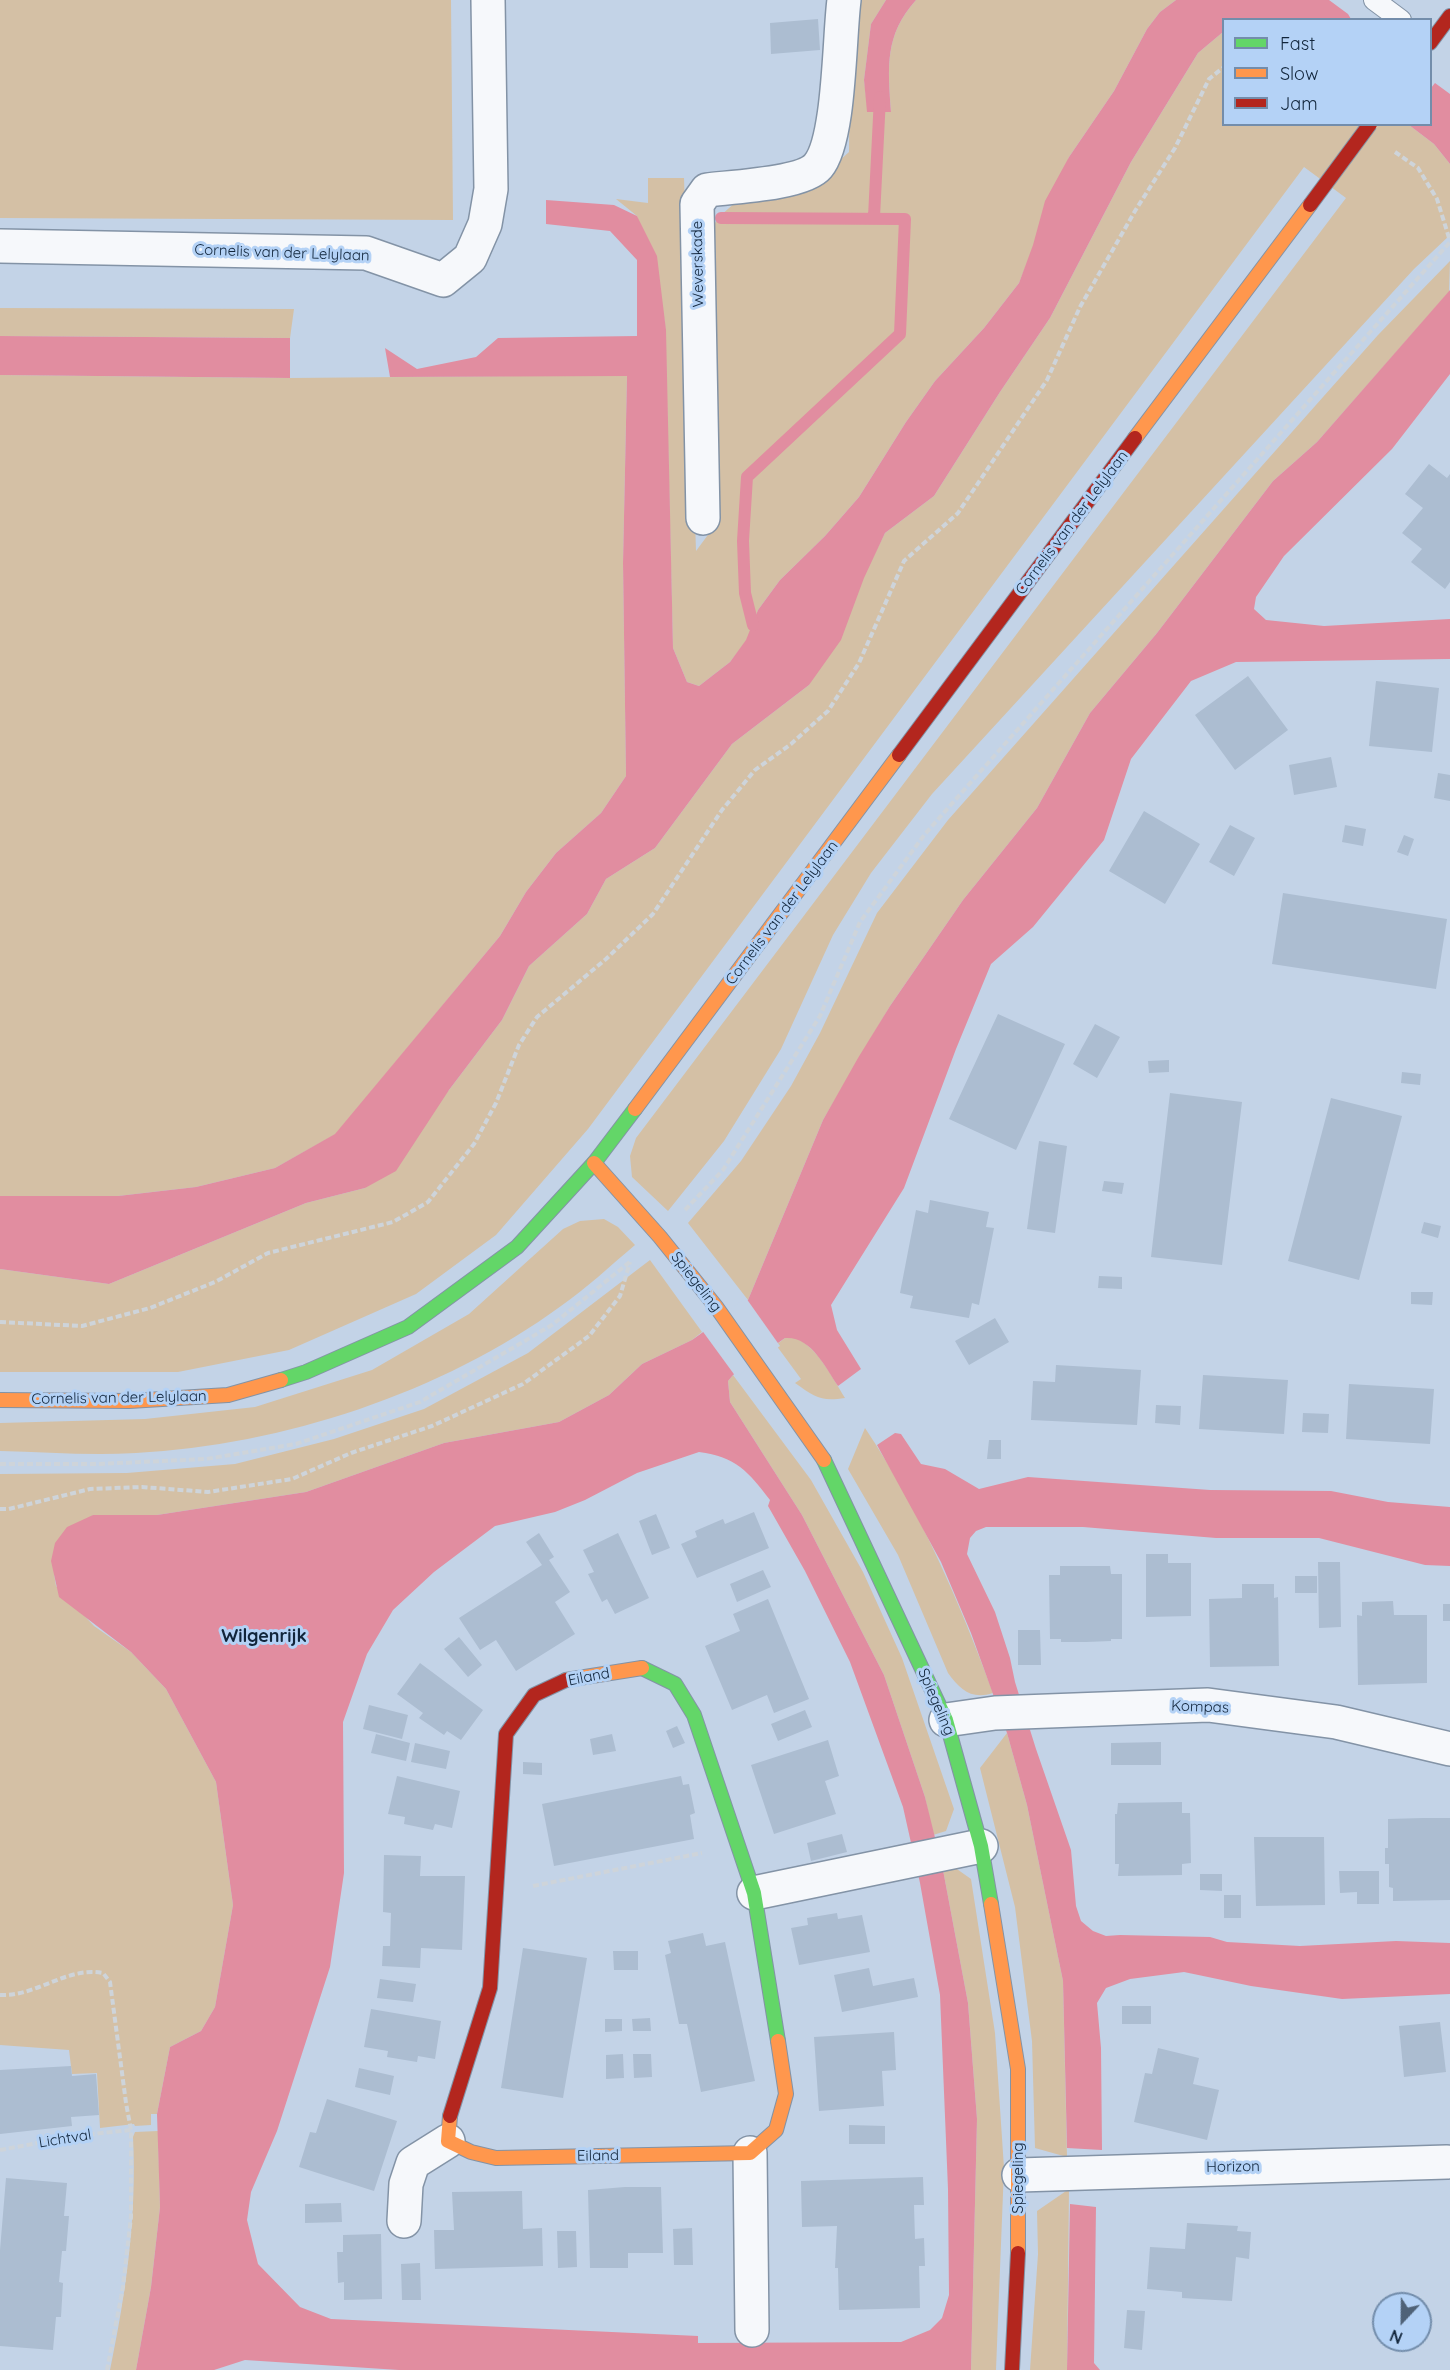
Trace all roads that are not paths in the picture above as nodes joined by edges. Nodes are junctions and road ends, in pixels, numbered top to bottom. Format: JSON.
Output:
{"nodes":[{"id":1,"x":488,"y":0,"type":"edge"},
{"id":2,"x":844,"y":0,"type":"edge"},
{"id":3,"x":1374,"y":0,"type":"edge"},
{"id":4,"x":1450,"y":16,"type":"edge"},
{"id":5,"x":1398,"y":18,"type":"edge"},
{"id":6,"x":1432,"y":42,"type":"edge"},
{"id":7,"x":1369,"y":126,"type":"edge"},
{"id":8,"x":0,"y":246,"type":"edge"},
{"id":9,"x":704,"y":518,"type":"dead end"},
{"id":10,"x":594,"y":1163,"type":"junction"},
{"id":11,"x":0,"y":1400,"type":"edge"},
{"id":12,"x":946,"y":1720,"type":"junction"},
{"id":13,"x":1450,"y":1749,"type":"edge"},
{"id":14,"x":981,"y":1846,"type":"junction"},
{"id":15,"x":754,"y":1893,"type":"junction"},
{"id":16,"x":448,"y":2141,"type":"junction"},
{"id":17,"x":750,"y":2153,"type":"junction"},
{"id":18,"x":1447,"y":2162,"type":"dead end"},
{"id":19,"x":1019,"y":2175,"type":"junction"},
{"id":20,"x":404,"y":2221,"type":"dead end"},
{"id":21,"x":752,"y":2330,"type":"dead end"},
{"id":22,"x":1012,"y":2370,"type":"edge"}],
"edges":[{"from":1,"to":8,"type":"street","name":"Cornelis van der Lelylaan"},
{"from":2,"to":9,"type":"street","name":"Weverskade"},
{"from":3,"to":5,"type":"lane"},
{"from":4,"to":6,"type":"street"},
{"from":7,"to":10,"type":"street","name":"Cornelis van der Lelylaan","bridge":true},
{"from":10,"to":11,"type":"street","name":"Cornelis van der Lelylaan"},
{"from":10,"to":12,"type":"street","name":"Spiegeling"},
{"from":12,"to":13,"type":"street","name":"Kompas"},
{"from":12,"to":14,"type":"street","name":"Spiegeling"},
{"from":14,"to":15,"type":"street"},
{"from":14,"to":19,"type":"street","name":"Spiegeling"},
{"from":15,"to":16,"type":"street","name":"Eiland"},
{"from":15,"to":17,"type":"street","name":"Eiland"},
{"from":16,"to":17,"type":"street","name":"Eiland"},
{"from":16,"to":20,"type":"street"},
{"from":17,"to":21,"type":"street"},
{"from":18,"to":19,"type":"street","name":"Horizon"},
{"from":19,"to":22,"type":"street","name":"Spiegeling"}]}
